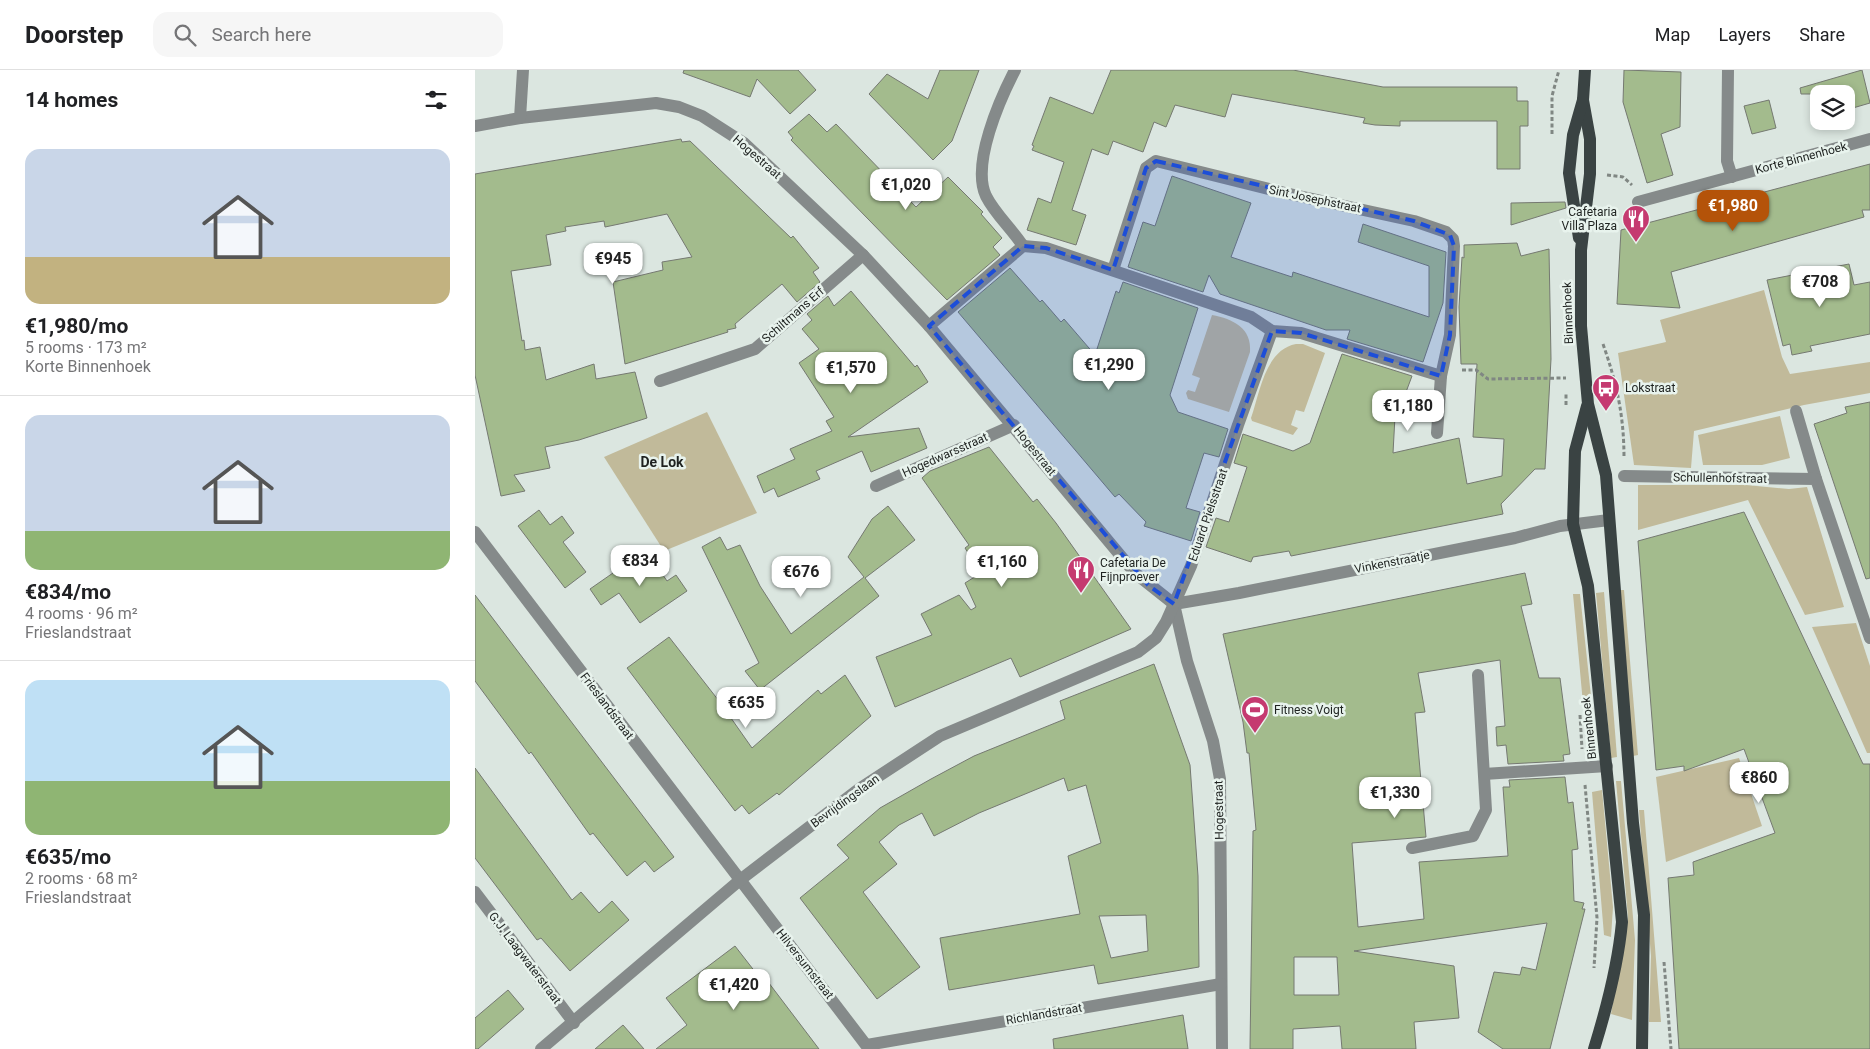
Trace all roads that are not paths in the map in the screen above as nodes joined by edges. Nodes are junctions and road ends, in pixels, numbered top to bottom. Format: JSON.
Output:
{"nodes":[{"id":1,"x":523,"y":70,"type":"edge"},
{"id":2,"x":1015,"y":70,"type":"edge"},
{"id":3,"x":1585,"y":70,"type":"edge"},
{"id":4,"x":1728,"y":70,"type":"edge"},
{"id":5,"x":1583,"y":100,"type":"junction"},
{"id":6,"x":520,"y":118,"type":"junction"},
{"id":7,"x":475,"y":126,"type":"edge"},
{"id":8,"x":1870,"y":139,"type":"edge"},
{"id":9,"x":1732,"y":176,"type":"junction"},
{"id":10,"x":1638,"y":202,"type":"dead end"},
{"id":11,"x":1023,"y":246,"type":"junction"},
{"id":12,"x":1581,"y":250,"type":"junction"},
{"id":13,"x":863,"y":255,"type":"junction"},
{"id":14,"x":1113,"y":270,"type":"junction"},
{"id":15,"x":929,"y":326,"type":"junction"},
{"id":16,"x":1273,"y":331,"type":"junction"},
{"id":17,"x":1441,"y":376,"type":"junction"},
{"id":18,"x":660,"y":381,"type":"dead end"},
{"id":19,"x":1588,"y":404,"type":"junction"},
{"id":20,"x":1796,"y":411,"type":"dead end"},
{"id":21,"x":1014,"y":425,"type":"junction"},
{"id":22,"x":1437,"y":433,"type":"dead end"},
{"id":23,"x":1624,"y":476,"type":"dead end"},
{"id":24,"x":1816,"y":479,"type":"junction"},
{"id":25,"x":876,"y":486,"type":"dead end"},
{"id":26,"x":1609,"y":520,"type":"junction"},
{"id":27,"x":1573,"y":524,"type":"junction"},
{"id":28,"x":475,"y":532,"type":"edge"},
{"id":29,"x":1174,"y":604,"type":"junction"},
{"id":30,"x":1870,"y":638,"type":"edge"},
{"id":31,"x":1478,"y":675,"type":"dead end"},
{"id":32,"x":1607,"y":766,"type":"junction"},
{"id":33,"x":1484,"y":774,"type":"junction"},
{"id":34,"x":1412,"y":848,"type":"dead end"},
{"id":35,"x":740,"y":880,"type":"junction"},
{"id":36,"x":475,"y":892,"type":"edge"},
{"id":37,"x":1221,"y":984,"type":"junction"},
{"id":38,"x":574,"y":1023,"type":"junction"},
{"id":39,"x":868,"y":1047,"type":"edge"},
{"id":40,"x":541,"y":1049,"type":"edge"},
{"id":41,"x":1222,"y":1049,"type":"edge"},
{"id":42,"x":1594,"y":1049,"type":"edge"},
{"id":43,"x":1642,"y":1049,"type":"edge"}],
"edges":[{"from":1,"to":6,"type":"street"},
{"from":2,"to":11,"type":"street"},
{"from":3,"to":5,"type":"main road"},
{"from":4,"to":9,"type":"street"},
{"from":5,"to":12,"type":"main road","name":"Binnenhoek"},
{"from":5,"to":12,"type":"main road","name":"Binnenhoek"},
{"from":6,"to":7,"type":"street","name":"Hogestraat"},
{"from":6,"to":13,"type":"street","name":"Hogestraat"},
{"from":8,"to":9,"type":"street","name":"Korte Binnenhoek"},
{"from":9,"to":10,"type":"street","name":"Korte Binnenhoek"},
{"from":11,"to":14,"type":"street"},
{"from":11,"to":15,"type":"street"},
{"from":12,"to":19,"type":"main road","name":"Binnenhoek"},
{"from":13,"to":15,"type":"street","name":"Hogestraat"},
{"from":13,"to":18,"type":"street","name":"Schiltmans Erf"},
{"from":14,"to":16,"type":"street"},
{"from":14,"to":17,"type":"street","name":"Sint Josephstraat"},
{"from":15,"to":21,"type":"street","name":"Hogestraat"},
{"from":16,"to":17,"type":"street"},
{"from":16,"to":29,"type":"street","name":"Eduard Pielsstraat"},
{"from":17,"to":22,"type":"street","name":"Sint Josephstraat"},
{"from":19,"to":26,"type":"main road","name":"Binnenhoek"},
{"from":19,"to":27,"type":"main road","name":"Binnenhoek"},
{"from":20,"to":24,"type":"street"},
{"from":21,"to":25,"type":"street","name":"Hogedwarsstraat"},
{"from":21,"to":29,"type":"street","name":"Hogestraat"},
{"from":23,"to":24,"type":"street","name":"Schullenhofstraat"},
{"from":24,"to":30,"type":"street"},
{"from":26,"to":27,"type":"street","name":"Vinkenstraatje"},
{"from":26,"to":43,"type":"main road","name":"Binnenhoek"},
{"from":27,"to":29,"type":"street","name":"Vinkenstraatje"},
{"from":27,"to":32,"type":"main road","name":"Binnenhoek"},
{"from":28,"to":35,"type":"street","name":"Frieslandstraat"},
{"from":29,"to":35,"type":"street","name":"Bevrijdingslaan"},
{"from":29,"to":37,"type":"street","name":"Hogestraat"},
{"from":31,"to":33,"type":"street"},
{"from":32,"to":33,"type":"street"},
{"from":32,"to":42,"type":"main road","name":"Binnenhoek"},
{"from":33,"to":34,"type":"street"},
{"from":35,"to":38,"type":"street","name":"Bevrijdingslaan"},
{"from":35,"to":39,"type":"street","name":"Hilversumstraat"},
{"from":36,"to":38,"type":"street","name":"G.J. Laagwaterstraat"},
{"from":37,"to":39,"type":"street","name":"Richlandstraat"},
{"from":37,"to":41,"type":"street","name":"Hogestraat"},
{"from":38,"to":40,"type":"street","name":"Bevrijdingslaan"}]}
